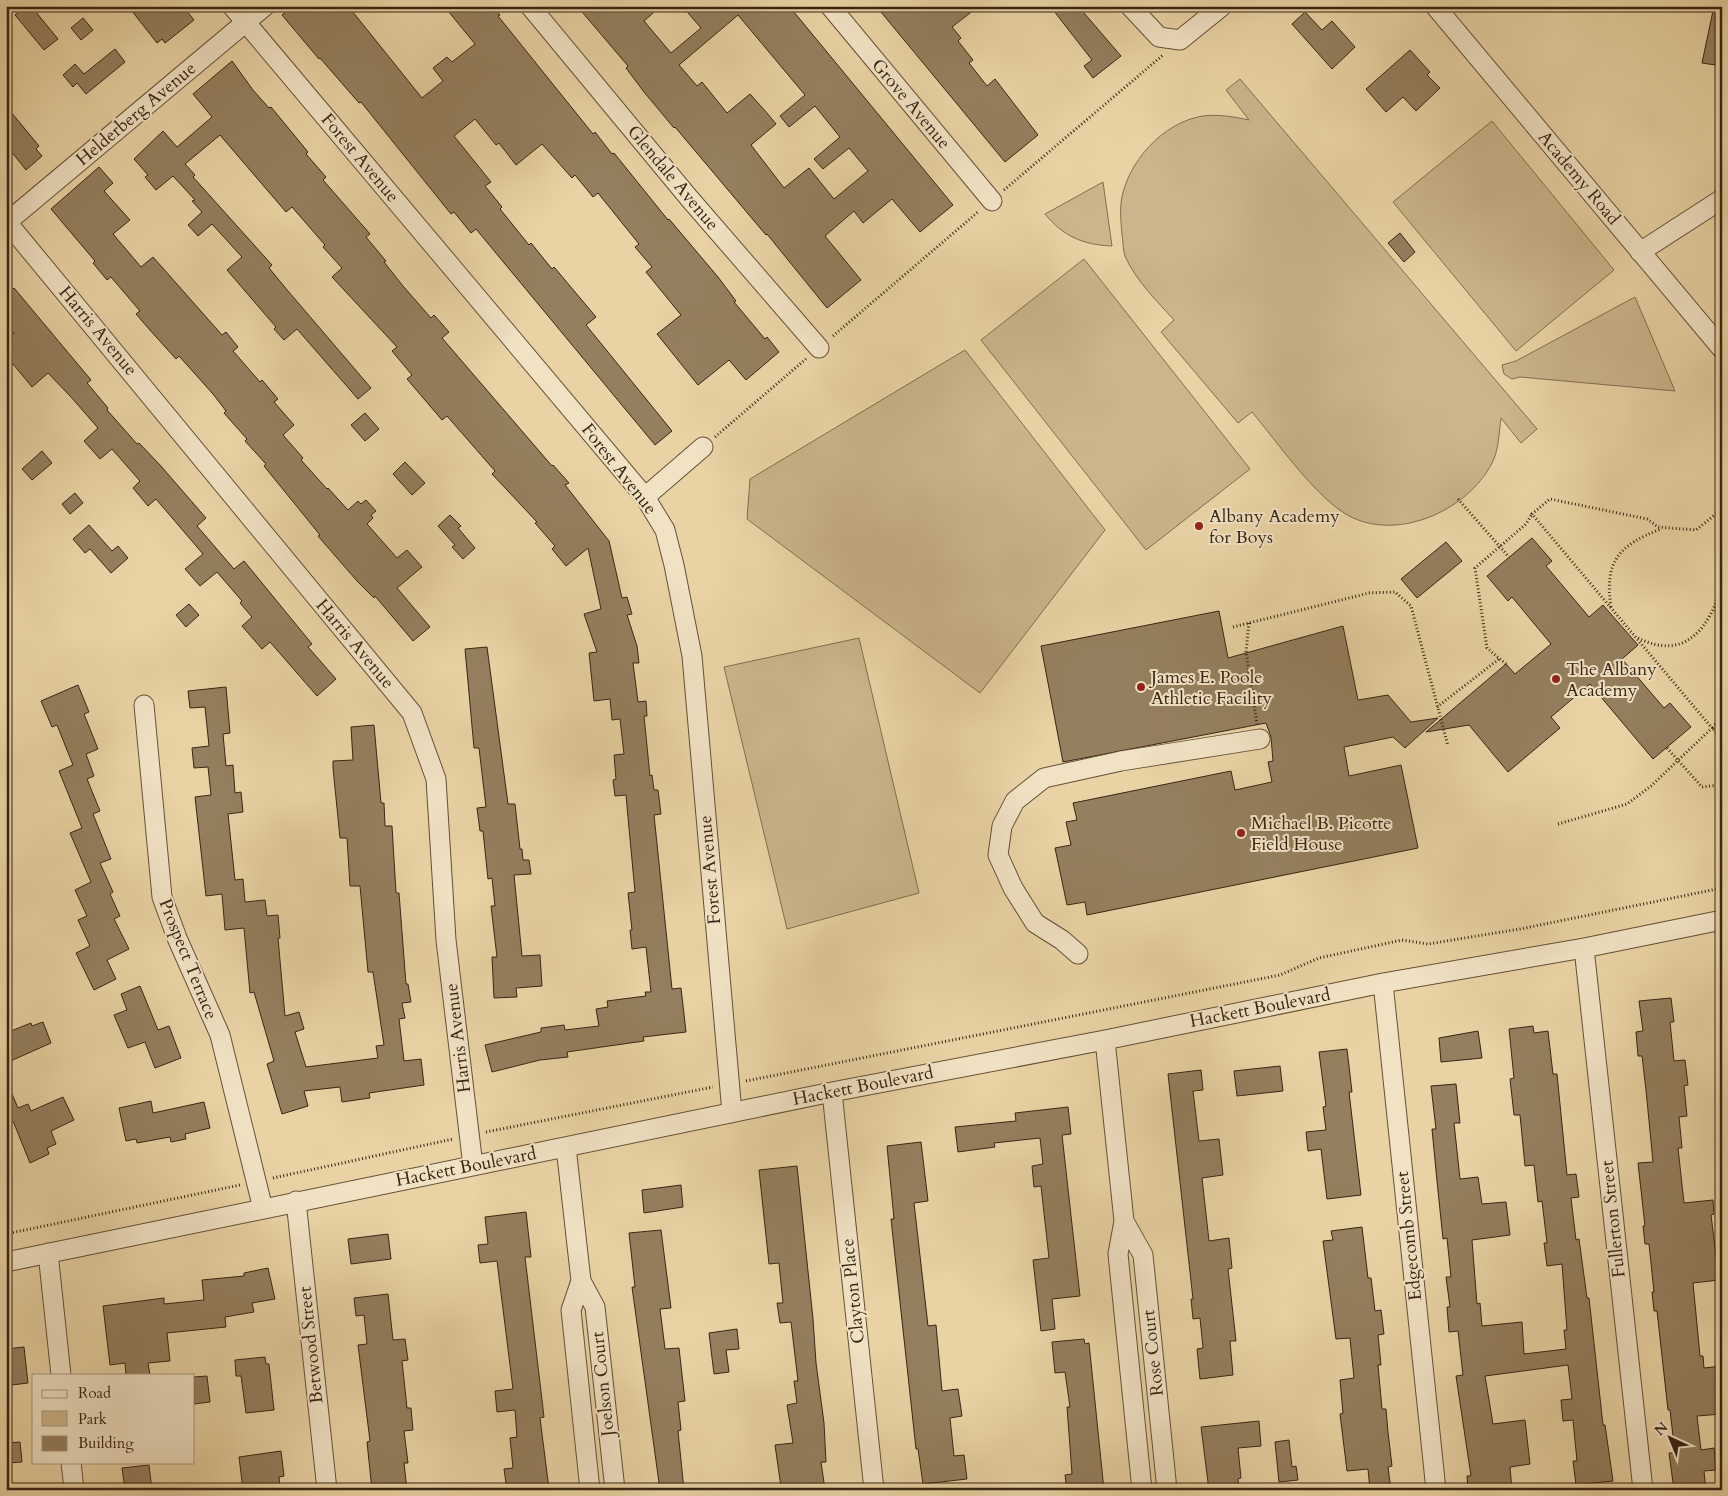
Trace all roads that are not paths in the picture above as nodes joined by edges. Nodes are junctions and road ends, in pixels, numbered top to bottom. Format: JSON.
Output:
{"nodes":[{"id":1,"x":232,"y":6,"type":"edge"},
{"id":2,"x":265,"y":6,"type":"edge"},
{"id":3,"x":530,"y":6,"type":"edge"},
{"id":4,"x":830,"y":6,"type":"edge"},
{"id":5,"x":1130,"y":6,"type":"edge"},
{"id":6,"x":1222,"y":6,"type":"edge"},
{"id":7,"x":1435,"y":6,"type":"edge"},
{"id":8,"x":246,"y":23,"type":"junction"},
{"id":9,"x":1722,"y":199,"type":"edge"},
{"id":10,"x":992,"y":201,"type":"road end"},
{"id":11,"x":7,"y":222,"type":"edge"},
{"id":12,"x":1640,"y":252,"type":"junction"},
{"id":13,"x":819,"y":348,"type":"road end"},
{"id":14,"x":1722,"y":349,"type":"edge"},
{"id":15,"x":703,"y":447,"type":"road end"},
{"id":16,"x":645,"y":497,"type":"junction"},
{"id":17,"x":144,"y":705,"type":"dead end"},
{"id":18,"x":1260,"y":739,"type":"road end"},
{"id":19,"x":1722,"y":920,"type":"edge"},
{"id":20,"x":1584,"y":948,"type":"junction"},
{"id":21,"x":1078,"y":954,"type":"dead end"},
{"id":22,"x":1383,"y":983,"type":"junction"},
{"id":23,"x":1105,"y":1040,"type":"junction"},
{"id":24,"x":832,"y":1092,"type":"junction"},
{"id":25,"x":732,"y":1113,"type":"junction"},
{"id":26,"x":566,"y":1148,"type":"junction"},
{"id":27,"x":472,"y":1166,"type":"junction"},
{"id":28,"x":296,"y":1201,"type":"junction"},
{"id":29,"x":263,"y":1209,"type":"junction"},
{"id":30,"x":1124,"y":1221,"type":"junction"},
{"id":31,"x":48,"y":1253,"type":"junction"},
{"id":32,"x":6,"y":1262,"type":"edge"},
{"id":33,"x":581,"y":1281,"type":"junction"},
{"id":34,"x":61,"y":1374,"type":"edge"},
{"id":35,"x":1162,"y":1445,"type":"junction"},
{"id":36,"x":1138,"y":1447,"type":"junction"},
{"id":37,"x":71,"y":1464,"type":"edge"},
{"id":38,"x":612,"y":1471,"type":"junction"},
{"id":39,"x":589,"y":1482,"type":"edge"},
{"id":40,"x":74,"y":1490,"type":"edge"},
{"id":41,"x":327,"y":1490,"type":"edge"},
{"id":42,"x":614,"y":1490,"type":"edge"},
{"id":43,"x":874,"y":1490,"type":"edge"},
{"id":44,"x":1142,"y":1490,"type":"edge"},
{"id":45,"x":1167,"y":1490,"type":"edge"},
{"id":46,"x":1436,"y":1490,"type":"edge"},
{"id":47,"x":1642,"y":1490,"type":"edge"}],
"edges":[{"from":1,"to":8,"type":"street","name":"Forest Avenue"},
{"from":2,"to":8,"type":"street","name":"Helderberg Avenue"},
{"from":3,"to":13,"type":"street","name":"Glendale Avenue"},
{"from":4,"to":10,"type":"street","name":"Grove Avenue"},
{"from":5,"to":6,"type":"street"},
{"from":7,"to":12,"type":"street","name":"Academy Road"},
{"from":8,"to":11,"type":"street","name":"Helderberg Avenue"},
{"from":8,"to":16,"type":"street","name":"Forest Avenue"},
{"from":9,"to":12,"type":"street"},
{"from":11,"to":27,"type":"street","name":"Harris Avenue"},
{"from":12,"to":14,"type":"street","name":"Academy Road"},
{"from":15,"to":16,"type":"street"},
{"from":16,"to":25,"type":"street","name":"Forest Avenue"},
{"from":17,"to":29,"type":"street","name":"Prospect Terrace"},
{"from":18,"to":21,"type":"street"},
{"from":19,"to":20,"type":"street","name":"Hackett Boulevard"},
{"from":20,"to":22,"type":"street","name":"Hackett Boulevard"},
{"from":20,"to":47,"type":"street","name":"Fullerton Street"},
{"from":22,"to":23,"type":"street","name":"Hackett Boulevard"},
{"from":22,"to":46,"type":"street","name":"Edgecomb Street"},
{"from":23,"to":24,"type":"street","name":"Hackett Boulevard"},
{"from":23,"to":30,"type":"street","name":"Rose Court"},
{"from":24,"to":25,"type":"street","name":"Hackett Boulevard"},
{"from":24,"to":43,"type":"street","name":"Clayton Place"},
{"from":25,"to":26,"type":"street","name":"Hackett Boulevard"},
{"from":26,"to":27,"type":"street","name":"Hackett Boulevard"},
{"from":26,"to":33,"type":"street","name":"Joelson Court"},
{"from":27,"to":28,"type":"street","name":"Hackett Boulevard"},
{"from":28,"to":29,"type":"street","name":"Hackett Boulevard"},
{"from":28,"to":41,"type":"street","name":"Betwood Street"},
{"from":29,"to":31,"type":"street","name":"Hackett Boulevard"},
{"from":30,"to":35,"type":"street","name":"Rose Court"},
{"from":30,"to":36,"type":"street","name":"Rose Court"},
{"from":31,"to":32,"type":"street","name":"Hackett Boulevard"},
{"from":31,"to":34,"type":"street"},
{"from":33,"to":38,"type":"street","name":"Joelson Court"},
{"from":33,"to":39,"type":"street","name":"Joelson Court"},
{"from":35,"to":36,"type":"street"},
{"from":35,"to":45,"type":"street","name":"Rose Court"},
{"from":36,"to":44,"type":"street","name":"Rose Court"},
{"from":37,"to":40,"type":"street"},
{"from":38,"to":39,"type":"street"},
{"from":38,"to":42,"type":"street","name":"Joelson Court"}]}
